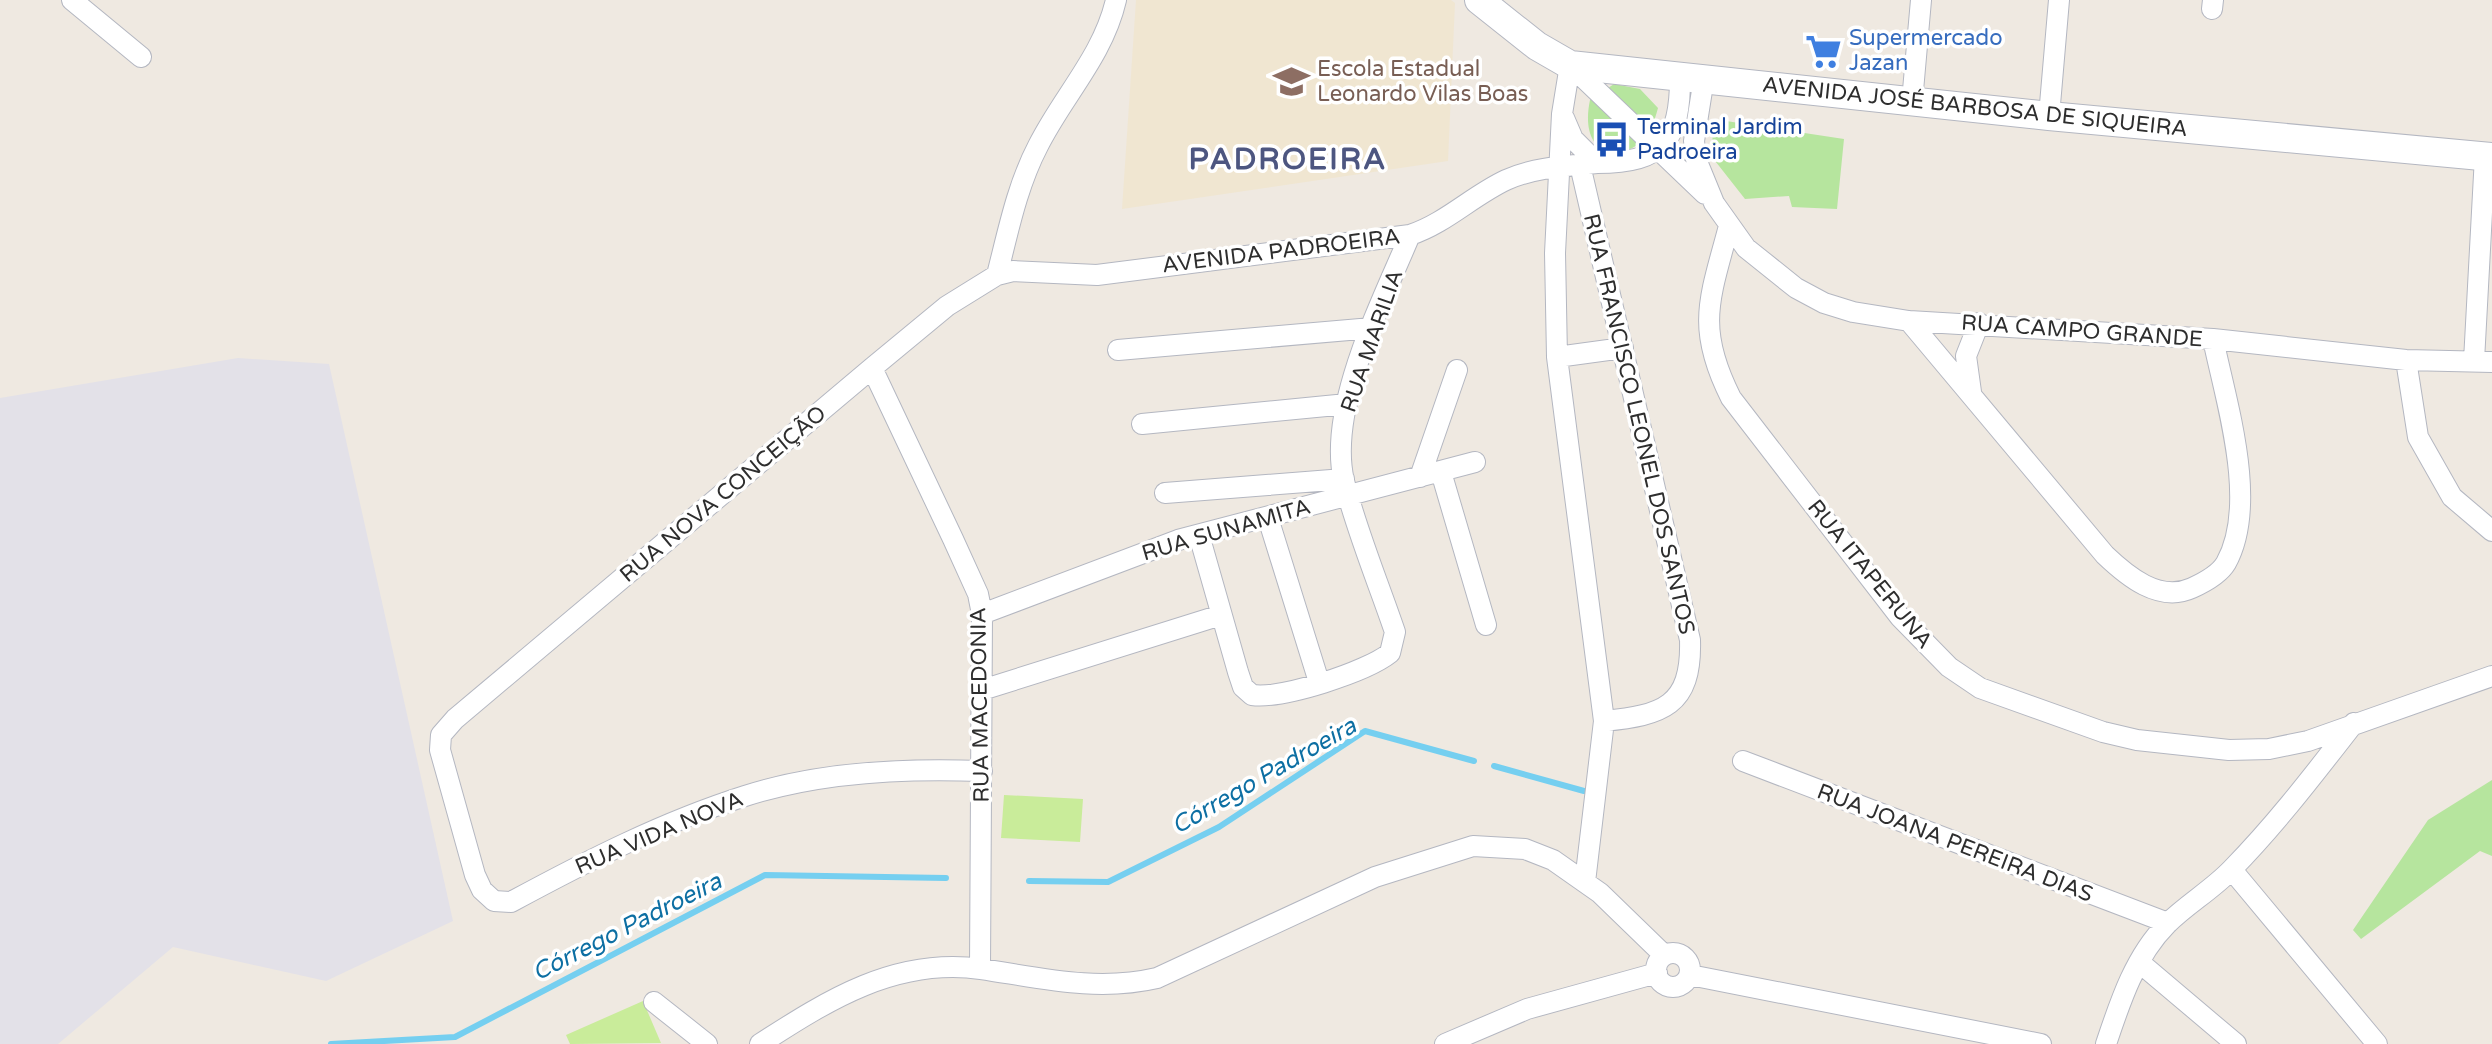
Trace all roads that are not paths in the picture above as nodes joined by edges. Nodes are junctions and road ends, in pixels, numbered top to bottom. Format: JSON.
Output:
{"nodes":[{"id":1,"x":72,"y":0,"type":"edge"},
{"id":2,"x":1116,"y":0,"type":"edge"},
{"id":3,"x":1921,"y":0,"type":"edge"},
{"id":4,"x":2059,"y":0,"type":"edge"},
{"id":5,"x":1493,"y":5,"type":"edge"},
{"id":6,"x":141,"y":57,"type":"dead end"},
{"id":7,"x":1570,"y":65,"type":"junction"},
{"id":8,"x":1692,"y":76,"type":"junction"},
{"id":9,"x":1912,"y":102,"type":"junction"},
{"id":10,"x":1562,"y":114,"type":"junction"},
{"id":11,"x":2049,"y":116,"type":"junction"},
{"id":12,"x":1660,"y":151,"type":"junction"},
{"id":13,"x":2489,"y":157,"type":"edge"},
{"id":14,"x":1588,"y":164,"type":"junction"},
{"id":15,"x":1559,"y":167,"type":"junction"},
{"id":16,"x":1714,"y":203,"type":"junction"},
{"id":17,"x":1556,"y":217,"type":"junction"},
{"id":18,"x":1590,"y":217,"type":"junction"},
{"id":19,"x":1729,"y":226,"type":"junction"},
{"id":20,"x":1410,"y":235,"type":"junction"},
{"id":21,"x":997,"y":275,"type":"junction"},
{"id":22,"x":1909,"y":321,"type":"junction"},
{"id":23,"x":1979,"y":323,"type":"junction"},
{"id":24,"x":1372,"y":328,"type":"junction"},
{"id":25,"x":2213,"y":339,"type":"junction"},
{"id":26,"x":1623,"y":348,"type":"junction"},
{"id":27,"x":1118,"y":350,"type":"dead end"},
{"id":28,"x":1557,"y":357,"type":"junction"},
{"id":29,"x":2406,"y":360,"type":"junction"},
{"id":30,"x":2483,"y":361,"type":"edge"},
{"id":31,"x":872,"y":368,"type":"junction"},
{"id":32,"x":1457,"y":370,"type":"dead end"},
{"id":33,"x":1971,"y":392,"type":"junction"},
{"id":34,"x":1347,"y":404,"type":"junction"},
{"id":35,"x":1142,"y":424,"type":"dead end"},
{"id":36,"x":1475,"y":462,"type":"dead end"},
{"id":37,"x":1441,"y":472,"type":"junction"},
{"id":38,"x":1420,"y":477,"type":"junction"},
{"id":39,"x":1347,"y":487,"type":"junction"},
{"id":40,"x":1165,"y":493,"type":"dead end"},
{"id":41,"x":1268,"y":518,"type":"junction"},
{"id":42,"x":2492,"y":531,"type":"edge"},
{"id":43,"x":1199,"y":535,"type":"junction"},
{"id":44,"x":982,"y":614,"type":"junction"},
{"id":45,"x":1221,"y":615,"type":"junction"},
{"id":46,"x":1486,"y":625,"type":"dead end"},
{"id":47,"x":2492,"y":676,"type":"edge"},
{"id":48,"x":1319,"y":682,"type":"junction"},
{"id":49,"x":982,"y":690,"type":"junction"},
{"id":50,"x":455,"y":719,"type":"joint"},
{"id":51,"x":1604,"y":721,"type":"junction"},
{"id":52,"x":2354,"y":723,"type":"junction"},
{"id":53,"x":1743,"y":761,"type":"dead end"},
{"id":54,"x":982,"y":771,"type":"junction"},
{"id":55,"x":2232,"y":870,"type":"junction"},
{"id":56,"x":1585,"y":882,"type":"junction"},
{"id":57,"x":2168,"y":923,"type":"junction"},
{"id":58,"x":2139,"y":962,"type":"junction"},
{"id":59,"x":1660,"y":964,"type":"junction"},
{"id":60,"x":980,"y":969,"type":"junction"},
{"id":61,"x":654,"y":1002,"type":"dead end"},
{"id":62,"x":707,"y":1044,"type":"edge"},
{"id":63,"x":760,"y":1044,"type":"edge"},
{"id":64,"x":1445,"y":1044,"type":"edge"},
{"id":65,"x":2041,"y":1044,"type":"edge"},
{"id":66,"x":2106,"y":1044,"type":"edge"},
{"id":67,"x":2236,"y":1044,"type":"edge"},
{"id":68,"x":2377,"y":1044,"type":"edge"}],
"edges":[{"from":1,"to":6,"type":"street"},
{"from":2,"to":21,"type":"street"},
{"from":3,"to":9,"type":"street"},
{"from":4,"to":11,"type":"street"},
{"from":5,"to":7,"type":"main road","name":"AVENIDA JOSÉ BARBOSA DE SIQUEIRA"},
{"from":7,"to":8,"type":"main road","name":"AVENIDA JOSÉ BARBOSA DE SIQUEIRA"},
{"from":7,"to":10,"type":"street","name":"RUA FRANCISCO LEONEL DOS SANTOS"},
{"from":7,"to":12,"type":"street","name":"RUA CAMPO GRANDE"},
{"from":8,"to":9,"type":"main road","name":"AVENIDA JOSÉ BARBOSA DE SIQUEIRA"},
{"from":8,"to":12,"type":"street"},
{"from":8,"to":16,"type":"street","name":"RUA CAMPO GRANDE"},
{"from":9,"to":11,"type":"main road","name":"AVENIDA JOSÉ BARBOSA DE SIQUEIRA"},
{"from":10,"to":14,"type":"street"},
{"from":10,"to":15,"type":"street","name":"RUA FRANCISCO LEONEL DOS SANTOS"},
{"from":11,"to":13,"type":"main road","name":"AVENIDA JOSÉ BARBOSA DE SIQUEIRA"},
{"from":12,"to":14,"type":"street","name":"AVENIDA PADROEIRA"},
{"from":12,"to":16,"type":"street","name":"RUA CAMPO GRANDE"},
{"from":13,"to":30,"type":"street"},
{"from":14,"to":15,"type":"street","name":"AVENIDA PADROEIRA"},
{"from":14,"to":18,"type":"street","name":"RUA FRANCISCO LEONEL DOS SANTOS"},
{"from":15,"to":17,"type":"street","name":"RUA FRANCISCO LEONEL DOS SANTOS"},
{"from":15,"to":20,"type":"street","name":"AVENIDA PADROEIRA"},
{"from":16,"to":19,"type":"street","name":"RUA CAMPO GRANDE"},
{"from":17,"to":18,"type":"street"},
{"from":17,"to":28,"type":"street","name":"RUA FRANCISCO LEONEL DOS SANTOS"},
{"from":18,"to":26,"type":"street","name":"RUA FRANCISCO LEONEL DOS SANTOS"},
{"from":19,"to":22,"type":"street","name":"RUA CAMPO GRANDE"},
{"from":19,"to":52,"type":"street","name":"RUA ITAPERUNA"},
{"from":20,"to":21,"type":"street","name":"AVENIDA PADROEIRA"},
{"from":20,"to":24,"type":"street","name":"RUA MARILIA"},
{"from":21,"to":31,"type":"street","name":"RUA NOVA CONCEIÇÃO"},
{"from":22,"to":23,"type":"street","name":"RUA CAMPO GRANDE"},
{"from":22,"to":33,"type":"street"},
{"from":23,"to":25,"type":"street","name":"RUA CAMPO GRANDE"},
{"from":23,"to":33,"type":"street"},
{"from":24,"to":27,"type":"street"},
{"from":24,"to":34,"type":"street","name":"RUA MARILIA"},
{"from":25,"to":29,"type":"street","name":"RUA CAMPO GRANDE"},
{"from":25,"to":33,"type":"street"},
{"from":26,"to":28,"type":"street"},
{"from":26,"to":51,"type":"street","name":"RUA FRANCISCO LEONEL DOS SANTOS"},
{"from":28,"to":51,"type":"street","name":"RUA FRANCISCO LEONEL DOS SANTOS"},
{"from":29,"to":30,"type":"street","name":"RUA CAMPO GRANDE"},
{"from":29,"to":42,"type":"street"},
{"from":31,"to":44,"type":"street","name":"RUA MACEDONIA"},
{"from":31,"to":50,"type":"street","name":"RUA NOVA CONCEIÇÃO"},
{"from":32,"to":38,"type":"street"},
{"from":34,"to":35,"type":"street"},
{"from":34,"to":39,"type":"street","name":"RUA MARILIA"},
{"from":36,"to":37,"type":"street","name":"RUA SUNAMITA"},
{"from":37,"to":38,"type":"street","name":"RUA SUNAMITA"},
{"from":37,"to":46,"type":"street"},
{"from":38,"to":39,"type":"street","name":"RUA SUNAMITA"},
{"from":39,"to":40,"type":"street"},
{"from":39,"to":41,"type":"street","name":"RUA SUNAMITA"},
{"from":39,"to":48,"type":"street","name":"RUA MARILIA"},
{"from":41,"to":43,"type":"street","name":"RUA SUNAMITA"},
{"from":41,"to":48,"type":"street"},
{"from":43,"to":44,"type":"street","name":"RUA SUNAMITA"},
{"from":43,"to":45,"type":"street"},
{"from":44,"to":49,"type":"street","name":"RUA MACEDONIA"},
{"from":45,"to":48,"type":"street"},
{"from":45,"to":49,"type":"street"},
{"from":47,"to":52,"type":"street","name":"RUA ITAPERUNA"},
{"from":49,"to":54,"type":"street","name":"RUA MACEDONIA"},
{"from":50,"to":54,"type":"street","name":"RUA VIDA NOVA"},
{"from":51,"to":56,"type":"street","name":"RUA FRANCISCO LEONEL DOS SANTOS"},
{"from":52,"to":55,"type":"street"},
{"from":53,"to":57,"type":"street","name":"RUA JOANA PEREIRA DIAS"},
{"from":54,"to":60,"type":"street","name":"RUA MACEDONIA"},
{"from":55,"to":57,"type":"street"},
{"from":55,"to":68,"type":"street"},
{"from":56,"to":59,"type":"street"},
{"from":56,"to":60,"type":"street"},
{"from":57,"to":58,"type":"street"},
{"from":58,"to":66,"type":"street"},
{"from":58,"to":67,"type":"street"},
{"from":59,"to":64,"type":"street"},
{"from":59,"to":65,"type":"street"},
{"from":60,"to":63,"type":"street"},
{"from":61,"to":62,"type":"street"}]}
